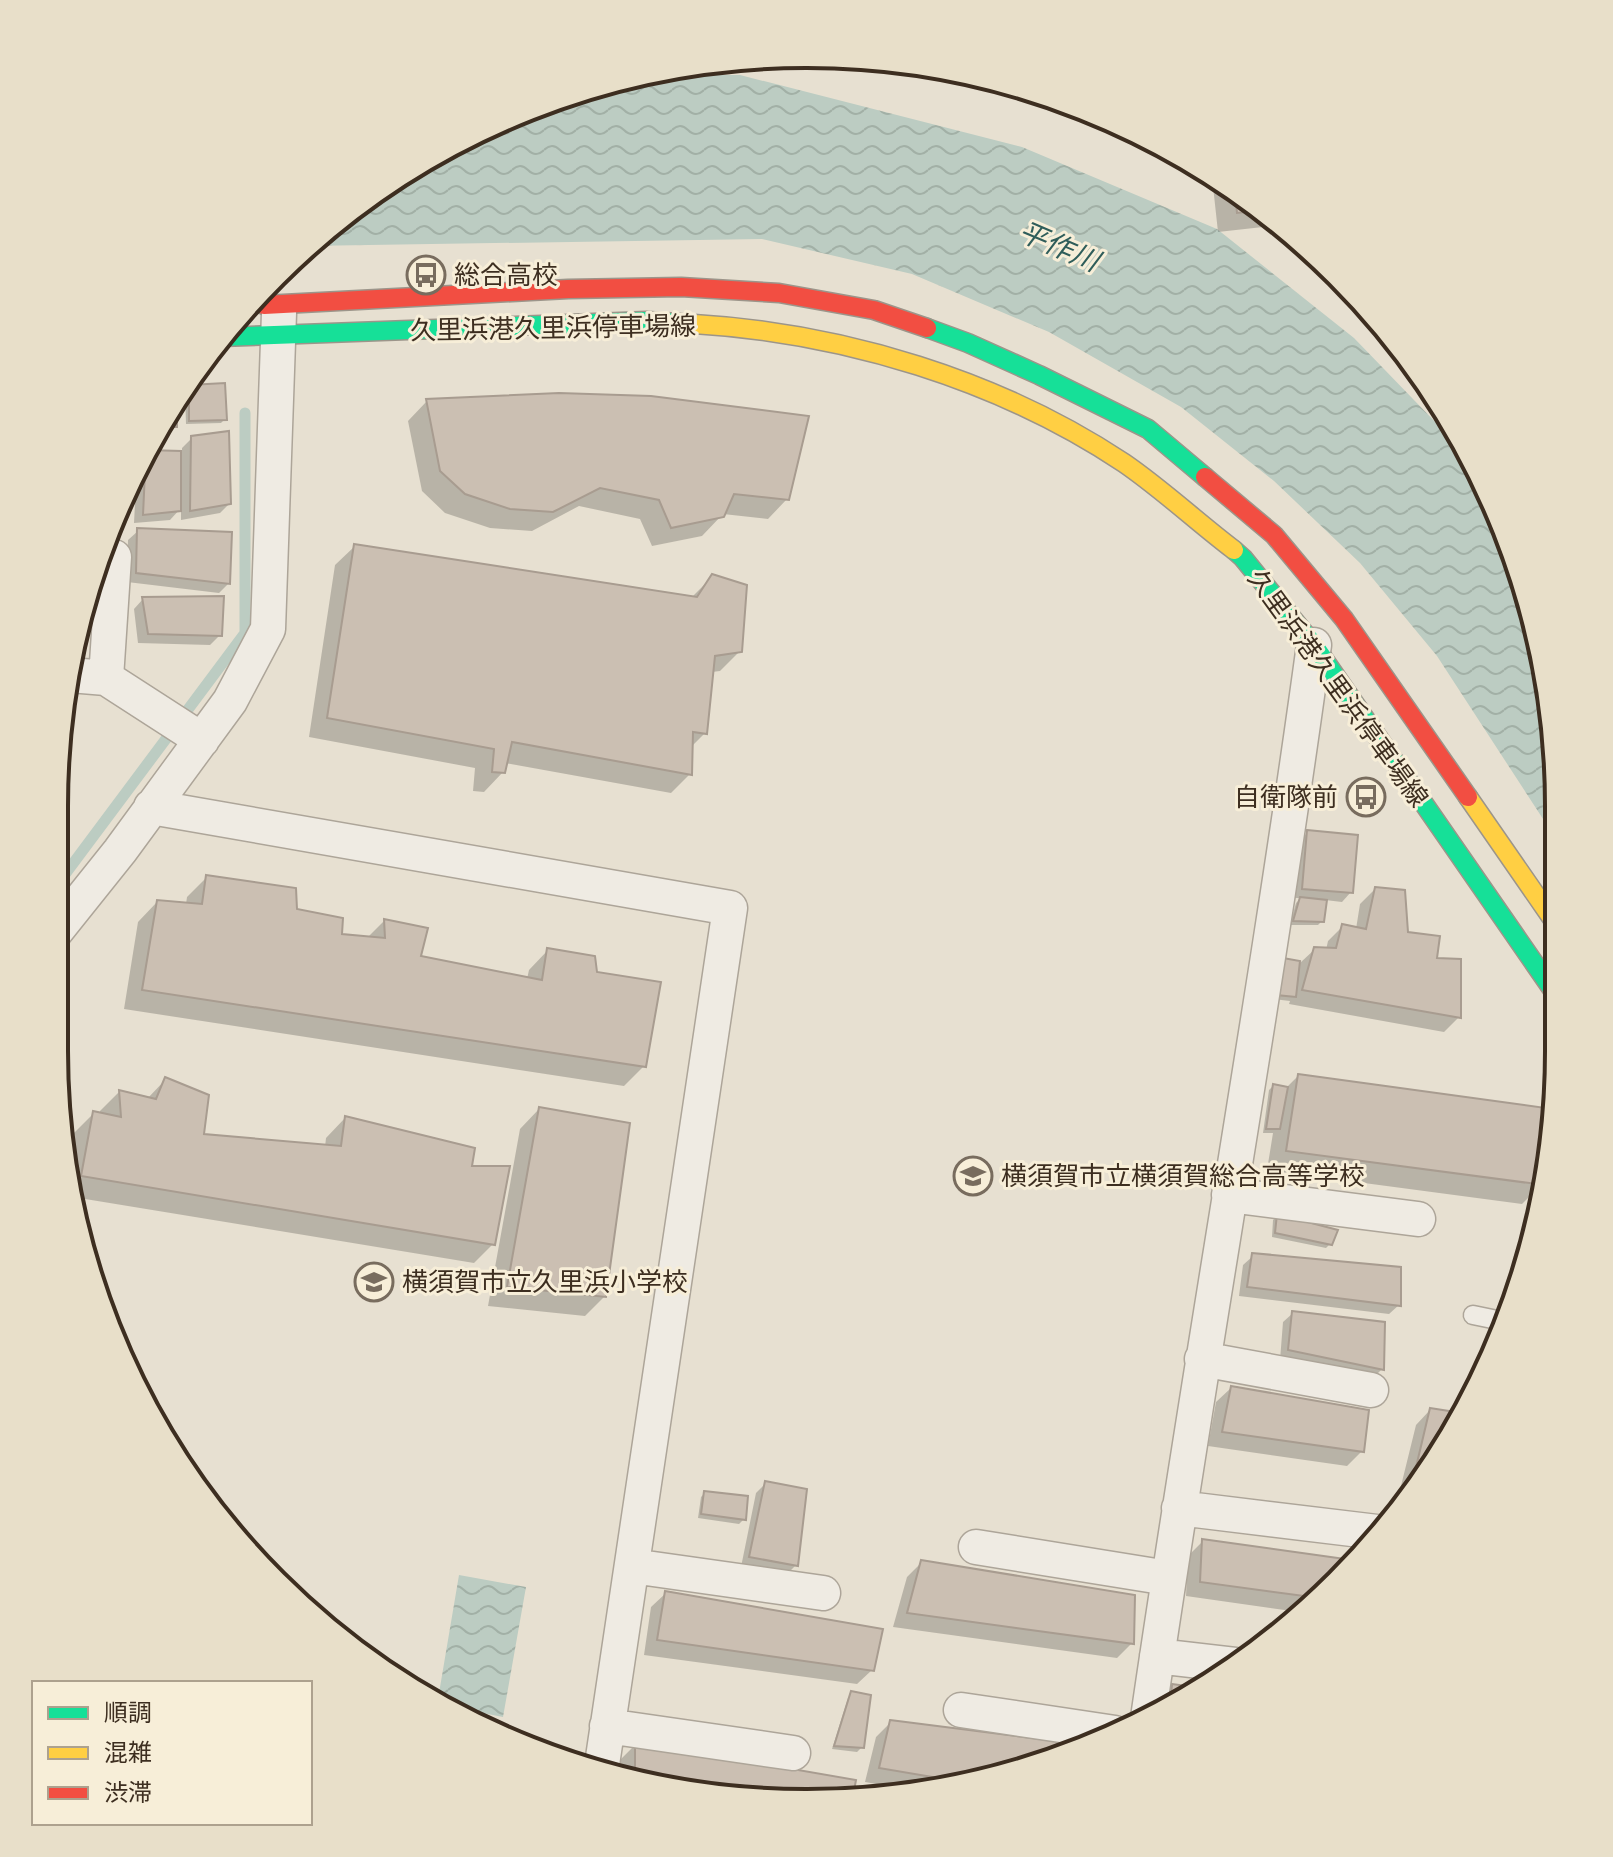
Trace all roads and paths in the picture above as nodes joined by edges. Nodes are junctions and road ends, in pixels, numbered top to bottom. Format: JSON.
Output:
{"nodes":[{"id":1,"x":269,"y":315,"type":"edge"},
{"id":2,"x":247,"y":325,"type":"edge"},
{"id":3,"x":112,"y":557,"type":"edge"},
{"id":4,"x":1314,"y":645,"type":"junction"},
{"id":5,"x":80,"y":676,"type":"edge"},
{"id":6,"x":106,"y":678,"type":"junction"},
{"id":7,"x":202,"y":740,"type":"junction"},
{"id":8,"x":151,"y":807,"type":"junction"},
{"id":9,"x":1545,"y":908,"type":"edge"},
{"id":10,"x":68,"y":915,"type":"edge"},
{"id":11,"x":1545,"y":972,"type":"edge"},
{"id":12,"x":1229,"y":1195,"type":"junction"},
{"id":13,"x":1418,"y":1219,"type":"dead end"},
{"id":14,"x":1473,"y":1315,"type":"dead end"},
{"id":15,"x":1494,"y":1319,"type":"edge"},
{"id":16,"x":1202,"y":1359,"type":"junction"},
{"id":17,"x":1371,"y":1390,"type":"dead end"},
{"id":18,"x":1179,"y":1508,"type":"junction"},
{"id":19,"x":1367,"y":1531,"type":"edge"},
{"id":20,"x":976,"y":1547,"type":"dead end"},
{"id":21,"x":632,"y":1566,"type":"junction"},
{"id":22,"x":1168,"y":1578,"type":"junction"},
{"id":23,"x":823,"y":1593,"type":"dead end"},
{"id":24,"x":1157,"y":1656,"type":"junction"},
{"id":25,"x":1219,"y":1663,"type":"edge"},
{"id":26,"x":1150,"y":1704,"type":"edge"},
{"id":27,"x":961,"y":1710,"type":"dead end"},
{"id":28,"x":607,"y":1726,"type":"junction"},
{"id":29,"x":1095,"y":1730,"type":"edge"},
{"id":30,"x":793,"y":1753,"type":"dead end"},
{"id":31,"x":602,"y":1760,"type":"edge"}],
"edges":[{"from":1,"to":2,"type":"main road","name":"久里浜港久里浜停車場線"},
{"from":1,"to":4,"type":"main road","name":"久里浜港久里浜停車場線"},
{"from":1,"to":7,"type":"street"},
{"from":1,"to":9,"type":"main road","name":"久里浜港久里浜停車場線"},
{"from":3,"to":6,"type":"street"},
{"from":4,"to":11,"type":"main road","name":"久里浜港久里浜停車場線"},
{"from":4,"to":12,"type":"street"},
{"from":5,"to":6,"type":"street"},
{"from":6,"to":7,"type":"street"},
{"from":7,"to":8,"type":"street"},
{"from":8,"to":10,"type":"street"},
{"from":8,"to":21,"type":"street"},
{"from":12,"to":13,"type":"street"},
{"from":12,"to":16,"type":"street"},
{"from":14,"to":15,"type":"lane"},
{"from":16,"to":17,"type":"street"},
{"from":16,"to":18,"type":"street"},
{"from":18,"to":19,"type":"street"},
{"from":18,"to":22,"type":"street"},
{"from":20,"to":22,"type":"street"},
{"from":21,"to":23,"type":"street"},
{"from":21,"to":28,"type":"street"},
{"from":22,"to":24,"type":"street"},
{"from":24,"to":25,"type":"street"},
{"from":24,"to":26,"type":"street"},
{"from":27,"to":29,"type":"street"},
{"from":28,"to":30,"type":"street"},
{"from":28,"to":31,"type":"street"}]}
